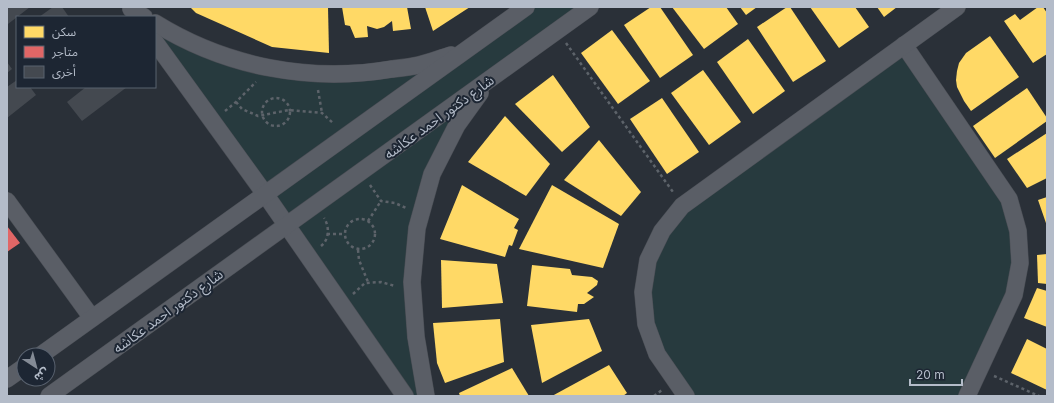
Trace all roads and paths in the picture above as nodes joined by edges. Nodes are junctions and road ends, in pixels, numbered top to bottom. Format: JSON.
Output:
{"nodes":[{"id":1,"x":526,"y":7,"type":"edge"},
{"id":2,"x":590,"y":7,"type":"edge"},
{"id":3,"x":957,"y":7,"type":"edge"},
{"id":4,"x":156,"y":25,"type":"edge"},
{"id":5,"x":557,"y":31,"type":"junction"},
{"id":6,"x":156,"y":43,"type":"edge"},
{"id":7,"x":904,"y":45,"type":"junction"},
{"id":8,"x":467,"y":50,"type":"junction"},
{"id":9,"x":264,"y":67,"type":"junction"},
{"id":10,"x":315,"y":74,"type":"junction"},
{"id":11,"x":489,"y":81,"type":"junction"},
{"id":12,"x":236,"y":102,"type":"junction"},
{"id":13,"x":290,"y":110,"type":"junction"},
{"id":14,"x":322,"y":113,"type":"junction"},
{"id":15,"x":262,"y":115,"type":"junction"},
{"id":16,"x":212,"y":120,"type":"junction"},
{"id":17,"x":347,"y":135,"type":"junction"},
{"id":18,"x":362,"y":171,"type":"junction"},
{"id":19,"x":265,"y":194,"type":"junction"},
{"id":20,"x":7,"y":201,"type":"edge"},
{"id":21,"x":381,"y":201,"type":"junction"},
{"id":22,"x":316,"y":204,"type":"junction"},
{"id":23,"x":682,"y":206,"type":"junction"},
{"id":24,"x":421,"y":215,"type":"junction"},
{"id":25,"x":368,"y":221,"type":"junction"},
{"id":26,"x":286,"y":225,"type":"junction"},
{"id":27,"x":327,"y":234,"type":"junction"},
{"id":28,"x":344,"y":234,"type":"junction"},
{"id":29,"x":358,"y":250,"type":"junction"},
{"id":30,"x":308,"y":257,"type":"junction"},
{"id":31,"x":368,"y":282,"type":"junction"},
{"id":32,"x":413,"y":291,"type":"junction"},
{"id":33,"x":342,"y":305,"type":"junction"},
{"id":34,"x":92,"y":318,"type":"junction"},
{"id":35,"x":52,"y":347,"type":"edge"},
{"id":36,"x":980,"y":369,"type":"junction"},
{"id":37,"x":16,"y":373,"type":"edge"},
{"id":38,"x":7,"y":379,"type":"edge"},
{"id":39,"x":49,"y":396,"type":"edge"},
{"id":40,"x":405,"y":396,"type":"edge"},
{"id":41,"x":426,"y":396,"type":"edge"},
{"id":42,"x":686,"y":396,"type":"edge"},
{"id":43,"x":967,"y":396,"type":"edge"},
{"id":44,"x":1039,"y":396,"type":"edge"}],
"edges":[{"from":1,"to":8,"type":"street"},
{"from":2,"to":5,"type":"street","name":"شارع دكتور احمد عكاشه"},
{"from":3,"to":7,"type":"street"},
{"from":4,"to":9,"type":"street"},
{"from":5,"to":11,"type":"street","name":"شارع دكتور احمد عكاشه"},
{"from":5,"to":23,"type":"path"},
{"from":6,"to":16,"type":"street"},
{"from":7,"to":23,"type":"street"},
{"from":7,"to":36,"type":"street"},
{"from":8,"to":10,"type":"street"},
{"from":8,"to":17,"type":"street"},
{"from":9,"to":10,"type":"street"},
{"from":9,"to":12,"type":"path"},
{"from":10,"to":14,"type":"path"},
{"from":11,"to":18,"type":"street","name":"شارع دكتور احمد عكاشه"},
{"from":11,"to":24,"type":"street"},
{"from":12,"to":15,"type":"path"},
{"from":12,"to":16,"type":"path"},
{"from":13,"to":14,"type":"path"},
{"from":13,"to":15,"type":"path"},
{"from":13,"to":15,"type":"path"},
{"from":13,"to":15,"type":"path"},
{"from":14,"to":17,"type":"path"},
{"from":16,"to":19,"type":"street"},
{"from":17,"to":19,"type":"street"},
{"from":18,"to":21,"type":"path"},
{"from":18,"to":22,"type":"street","name":"شارع دكتور احمد عكاشه"},
{"from":19,"to":26,"type":"street"},
{"from":19,"to":34,"type":"street"},
{"from":20,"to":34,"type":"street"},
{"from":21,"to":24,"type":"path"},
{"from":21,"to":25,"type":"path"},
{"from":22,"to":26,"type":"street","name":"شارع دكتور احمد عكاشه"},
{"from":22,"to":27,"type":"path"},
{"from":23,"to":42,"type":"street"},
{"from":24,"to":32,"type":"street"},
{"from":25,"to":28,"type":"path"},
{"from":25,"to":29,"type":"path"},
{"from":26,"to":30,"type":"street"},
{"from":26,"to":39,"type":"street","name":"شارع دكتور احمد عكاشه"},
{"from":27,"to":28,"type":"path"},
{"from":27,"to":30,"type":"path"},
{"from":28,"to":29,"type":"path"},
{"from":29,"to":31,"type":"path"},
{"from":30,"to":33,"type":"street"},
{"from":31,"to":32,"type":"path"},
{"from":31,"to":33,"type":"path"},
{"from":32,"to":41,"type":"street"},
{"from":33,"to":40,"type":"street"},
{"from":34,"to":35,"type":"street"},
{"from":36,"to":43,"type":"street"},
{"from":36,"to":44,"type":"path"},
{"from":37,"to":38,"type":"street"}]}
